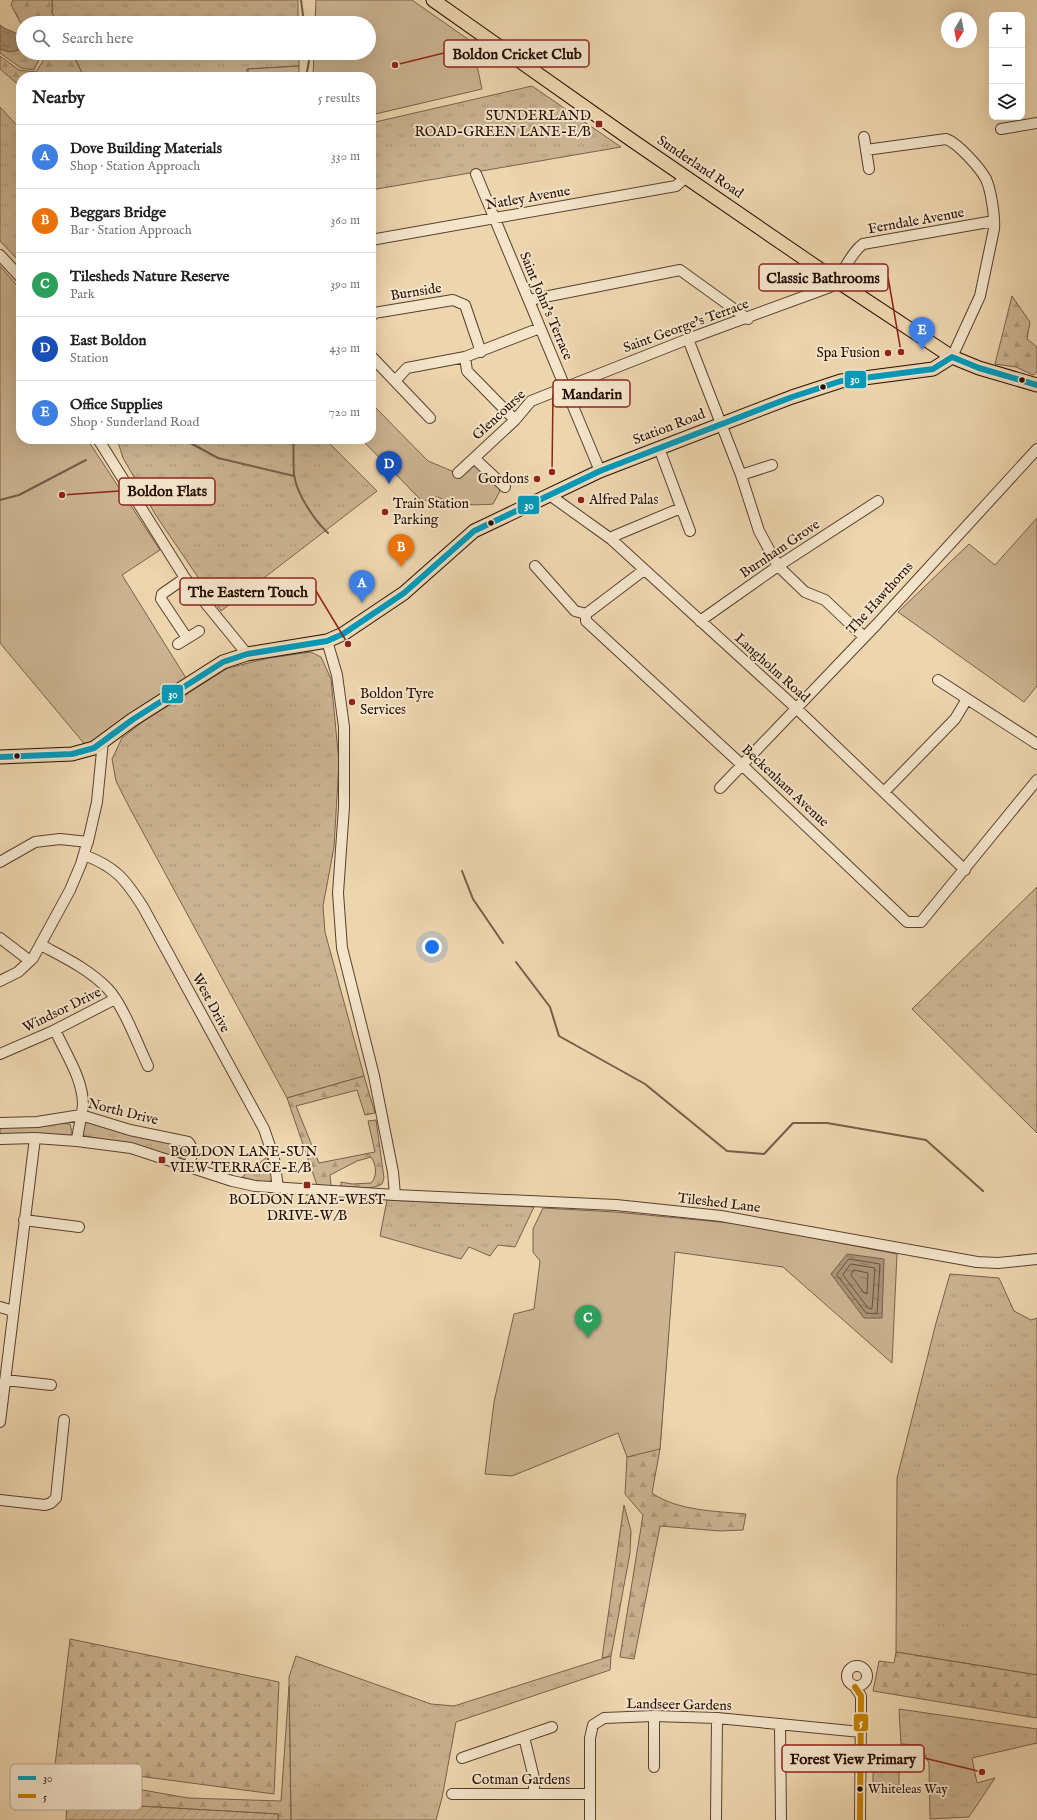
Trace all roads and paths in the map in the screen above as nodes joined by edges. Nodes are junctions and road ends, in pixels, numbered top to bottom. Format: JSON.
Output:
{"nodes":[{"id":1,"x":433,"y":0,"type":"edge"},
{"id":2,"x":1037,"y":123,"type":"edge"},
{"id":3,"x":1001,"y":129,"type":"dead end"},
{"id":4,"x":864,"y":137,"type":"dead end"},
{"id":5,"x":866,"y":150,"type":"junction"},
{"id":6,"x":869,"y":169,"type":"dead end"},
{"id":7,"x":476,"y":174,"type":"dead end"},
{"id":8,"x":686,"y":177,"type":"junction"},
{"id":9,"x":494,"y":218,"type":"junction"},
{"id":10,"x":994,"y":221,"type":"junction"},
{"id":11,"x":376,"y":239,"type":"edge"},
{"id":12,"x":0,"y":256,"type":"edge"},
{"id":13,"x":16,"y":273,"type":"edge"},
{"id":14,"x":837,"y":281,"type":"junction"},
{"id":15,"x":528,"y":300,"type":"junction"},
{"id":16,"x":376,"y":314,"type":"edge"},
{"id":17,"x":748,"y":319,"type":"junction"},
{"id":18,"x":540,"y":328,"type":"junction"},
{"id":19,"x":688,"y":339,"type":"junction"},
{"id":20,"x":481,"y":352,"type":"junction"},
{"id":21,"x":465,"y":357,"type":"junction"},
{"id":22,"x":952,"y":358,"type":"junction"},
{"id":23,"x":376,"y":361,"type":"edge"},
{"id":24,"x":395,"y":381,"type":"junction"},
{"id":25,"x":1037,"y":385,"type":"edge"},
{"id":26,"x":565,"y":387,"type":"junction"},
{"id":27,"x":430,"y":418,"type":"dead end"},
{"id":28,"x":515,"y":420,"type":"junction"},
{"id":29,"x":721,"y":424,"type":"junction"},
{"id":30,"x":101,"y":444,"type":"edge"},
{"id":31,"x":659,"y":448,"type":"junction"},
{"id":32,"x":1037,"y":449,"type":"edge"},
{"id":33,"x":474,"y":458,"type":"junction"},
{"id":34,"x":772,"y":465,"type":"dead end"},
{"id":35,"x":600,"y":471,"type":"junction"},
{"id":36,"x":458,"y":473,"type":"dead end"},
{"id":37,"x":742,"y":475,"type":"junction"},
{"id":38,"x":505,"y":487,"type":"dead end"},
{"id":39,"x":551,"y":496,"type":"junction"},
{"id":40,"x":878,"y":501,"type":"dead end"},
{"id":41,"x":681,"y":508,"type":"junction"},
{"id":42,"x":690,"y":532,"type":"dead end"},
{"id":43,"x":610,"y":539,"type":"junction"},
{"id":44,"x":535,"y":566,"type":"dead end"},
{"id":45,"x":778,"y":566,"type":"junction"},
{"id":46,"x":644,"y":570,"type":"junction"},
{"id":47,"x":186,"y":578,"type":"junction"},
{"id":48,"x":586,"y":614,"type":"junction"},
{"id":49,"x":700,"y":621,"type":"junction"},
{"id":50,"x":199,"y":630,"type":"dead end"},
{"id":51,"x":864,"y":637,"type":"junction"},
{"id":52,"x":187,"y":638,"type":"junction"},
{"id":53,"x":327,"y":641,"type":"junction"},
{"id":54,"x":178,"y":644,"type":"dead end"},
{"id":55,"x":247,"y":654,"type":"junction"},
{"id":56,"x":938,"y":680,"type":"dead end"},
{"id":57,"x":967,"y":699,"type":"junction"},
{"id":58,"x":796,"y":708,"type":"junction"},
{"id":59,"x":103,"y":741,"type":"junction"},
{"id":60,"x":1037,"y":744,"type":"edge"},
{"id":61,"x":0,"y":757,"type":"edge"},
{"id":62,"x":742,"y":765,"type":"junction"},
{"id":63,"x":1037,"y":780,"type":"edge"},
{"id":64,"x":720,"y":788,"type":"dead end"},
{"id":65,"x":884,"y":792,"type":"junction"},
{"id":66,"x":88,"y":842,"type":"junction"},
{"id":67,"x":84,"y":855,"type":"junction"},
{"id":68,"x":0,"y":862,"type":"edge"},
{"id":69,"x":965,"y":870,"type":"junction"},
{"id":70,"x":0,"y":938,"type":"edge"},
{"id":71,"x":41,"y":945,"type":"junction"},
{"id":72,"x":30,"y":961,"type":"junction"},
{"id":73,"x":0,"y":981,"type":"edge"},
{"id":74,"x":115,"y":1000,"type":"junction"},
{"id":75,"x":54,"y":1030,"type":"junction"},
{"id":76,"x":0,"y":1054,"type":"edge"},
{"id":77,"x":148,"y":1066,"type":"dead end"},
{"id":78,"x":81,"y":1115,"type":"junction"},
{"id":79,"x":0,"y":1123,"type":"edge"},
{"id":80,"x":35,"y":1138,"type":"junction"},
{"id":81,"x":0,"y":1139,"type":"edge"},
{"id":82,"x":77,"y":1141,"type":"junction"},
{"id":83,"x":189,"y":1167,"type":"junction"},
{"id":84,"x":278,"y":1188,"type":"junction"},
{"id":85,"x":395,"y":1195,"type":"junction"},
{"id":86,"x":24,"y":1220,"type":"junction"},
{"id":87,"x":79,"y":1227,"type":"dead end"},
{"id":88,"x":1037,"y":1259,"type":"edge"},
{"id":89,"x":0,"y":1307,"type":"edge"},
{"id":90,"x":13,"y":1311,"type":"junction"},
{"id":91,"x":5,"y":1380,"type":"junction"},
{"id":92,"x":51,"y":1385,"type":"dead end"},
{"id":93,"x":64,"y":1420,"type":"dead end"},
{"id":94,"x":0,"y":1422,"type":"edge"},
{"id":95,"x":0,"y":1500,"type":"edge"},
{"id":96,"x":860,"y":1685,"type":"dead end"},
{"id":97,"x":654,"y":1716,"type":"junction"},
{"id":98,"x":716,"y":1718,"type":"junction"},
{"id":99,"x":780,"y":1724,"type":"junction"},
{"id":100,"x":552,"y":1727,"type":"dead end"},
{"id":101,"x":861,"y":1732,"type":"junction"},
{"id":102,"x":524,"y":1737,"type":"junction"},
{"id":103,"x":462,"y":1758,"type":"dead end"},
{"id":104,"x":654,"y":1767,"type":"dead end"},
{"id":105,"x":452,"y":1794,"type":"dead end"},
{"id":106,"x":534,"y":1794,"type":"junction"},
{"id":107,"x":590,"y":1794,"type":"junction"},
{"id":108,"x":590,"y":1820,"type":"edge"},
{"id":109,"x":716,"y":1820,"type":"edge"},
{"id":110,"x":781,"y":1820,"type":"edge"},
{"id":111,"x":860,"y":1820,"type":"edge"}],
"edges":[{"from":1,"to":8,"type":"main road","name":"Sunderland Road"},
{"from":2,"to":3,"type":"street"},
{"from":4,"to":5,"type":"street"},
{"from":5,"to":6,"type":"street"},
{"from":5,"to":10,"type":"street"},
{"from":7,"to":9,"type":"street","name":"Saint John's Terrace"},
{"from":8,"to":9,"type":"street","name":"Natley Avenue"},
{"from":8,"to":14,"type":"main road","name":"Sunderland Road"},
{"from":9,"to":11,"type":"street","name":"Natley Avenue"},
{"from":9,"to":15,"type":"street","name":"Saint John's Terrace"},
{"from":10,"to":14,"type":"street","name":"Ferndale Avenue"},
{"from":10,"to":22,"type":"street"},
{"from":12,"to":13,"type":"street"},
{"from":14,"to":17,"type":"street","name":"Saint George's Terrace"},
{"from":14,"to":22,"type":"main road","name":"Sunderland Road"},
{"from":15,"to":17,"type":"street"},
{"from":15,"to":18,"type":"street","name":"Saint John's Terrace"},
{"from":16,"to":20,"type":"street","name":"Burnside"},
{"from":17,"to":19,"type":"street","name":"Saint George's Terrace"},
{"from":18,"to":20,"type":"street"},
{"from":18,"to":26,"type":"street","name":"Saint John's Terrace"},
{"from":19,"to":26,"type":"street","name":"Saint George's Terrace"},
{"from":19,"to":29,"type":"street"},
{"from":20,"to":21,"type":"street"},
{"from":21,"to":24,"type":"street"},
{"from":21,"to":28,"type":"street"},
{"from":22,"to":25,"type":"main road","name":"Sunderland Road"},
{"from":22,"to":29,"type":"main road","name":"Station Road"},
{"from":23,"to":24,"type":"street"},
{"from":24,"to":27,"type":"street"},
{"from":26,"to":28,"type":"street","name":"Glencourse"},
{"from":26,"to":35,"type":"street","name":"Saint John's Terrace"},
{"from":28,"to":33,"type":"street","name":"Glencourse"},
{"from":29,"to":31,"type":"main road","name":"Station Road"},
{"from":29,"to":37,"type":"street"},
{"from":30,"to":47,"type":"street"},
{"from":31,"to":35,"type":"main road","name":"Station Road"},
{"from":31,"to":41,"type":"street"},
{"from":32,"to":51,"type":"street","name":"The Hawthorns"},
{"from":33,"to":36,"type":"street","name":"Glencourse"},
{"from":33,"to":38,"type":"street"},
{"from":34,"to":37,"type":"street"},
{"from":35,"to":39,"type":"main road","name":"Station Road"},
{"from":37,"to":45,"type":"street"},
{"from":39,"to":43,"type":"street","name":"Langholm Road"},
{"from":39,"to":53,"type":"main road","name":"Station Road"},
{"from":40,"to":45,"type":"street","name":"Burnham Grove"},
{"from":41,"to":42,"type":"street"},
{"from":41,"to":43,"type":"street"},
{"from":43,"to":46,"type":"street","name":"Langholm Road"},
{"from":44,"to":48,"type":"street"},
{"from":45,"to":49,"type":"street","name":"Burnham Grove"},
{"from":45,"to":51,"type":"street"},
{"from":46,"to":48,"type":"street"},
{"from":46,"to":49,"type":"street","name":"Langholm Road"},
{"from":47,"to":52,"type":"street"},
{"from":47,"to":55,"type":"street"},
{"from":48,"to":62,"type":"street","name":"Beckenham Avenue"},
{"from":49,"to":58,"type":"street","name":"Langholm Road"},
{"from":50,"to":52,"type":"street"},
{"from":51,"to":58,"type":"street","name":"The Hawthorns"},
{"from":52,"to":54,"type":"street"},
{"from":53,"to":55,"type":"main road","name":"Station Road"},
{"from":53,"to":85,"type":"street"},
{"from":55,"to":59,"type":"main road","name":"Station Road"},
{"from":56,"to":57,"type":"street"},
{"from":57,"to":60,"type":"street"},
{"from":57,"to":65,"type":"street"},
{"from":58,"to":62,"type":"street","name":"The Hawthorns"},
{"from":58,"to":65,"type":"street","name":"Langholm Road"},
{"from":59,"to":61,"type":"main road","name":"Station Road"},
{"from":59,"to":66,"type":"street"},
{"from":62,"to":64,"type":"street","name":"The Hawthorns"},
{"from":62,"to":69,"type":"street","name":"Beckenham Avenue"},
{"from":63,"to":69,"type":"street","name":"Beckenham Avenue"},
{"from":65,"to":69,"type":"street","name":"Langholm Road"},
{"from":66,"to":67,"type":"street"},
{"from":66,"to":68,"type":"street"},
{"from":67,"to":71,"type":"street"},
{"from":67,"to":84,"type":"street","name":"West Drive"},
{"from":70,"to":72,"type":"street"},
{"from":71,"to":72,"type":"street"},
{"from":71,"to":74,"type":"street"},
{"from":72,"to":73,"type":"street"},
{"from":74,"to":75,"type":"street","name":"Windsor Drive"},
{"from":74,"to":77,"type":"street"},
{"from":75,"to":76,"type":"street","name":"Windsor Drive"},
{"from":75,"to":78,"type":"street"},
{"from":78,"to":79,"type":"street","name":"North Drive"},
{"from":78,"to":82,"type":"street"},
{"from":78,"to":83,"type":"street","name":"North Drive"},
{"from":80,"to":81,"type":"street","name":"Tileshed Lane"},
{"from":80,"to":82,"type":"street","name":"Tileshed Lane"},
{"from":80,"to":86,"type":"street"},
{"from":82,"to":83,"type":"street","name":"Tileshed Lane"},
{"from":83,"to":84,"type":"street","name":"Tileshed Lane"},
{"from":84,"to":85,"type":"street","name":"Tileshed Lane"},
{"from":85,"to":88,"type":"street","name":"Tileshed Lane"},
{"from":86,"to":87,"type":"street"},
{"from":86,"to":90,"type":"street"},
{"from":89,"to":90,"type":"street"},
{"from":90,"to":91,"type":"street"},
{"from":91,"to":92,"type":"street"},
{"from":91,"to":94,"type":"street"},
{"from":93,"to":95,"type":"street"},
{"from":96,"to":101,"type":"street"},
{"from":97,"to":98,"type":"street","name":"Landseer Gardens"},
{"from":97,"to":104,"type":"street"},
{"from":97,"to":107,"type":"street","name":"Landseer Gardens"},
{"from":98,"to":99,"type":"street","name":"Landseer Gardens"},
{"from":98,"to":109,"type":"street"},
{"from":99,"to":101,"type":"street","name":"Landseer Gardens"},
{"from":99,"to":110,"type":"street"},
{"from":100,"to":102,"type":"street"},
{"from":101,"to":111,"type":"street"},
{"from":102,"to":103,"type":"street"},
{"from":102,"to":106,"type":"street"},
{"from":105,"to":106,"type":"street","name":"Cotman Gardens"},
{"from":106,"to":107,"type":"street","name":"Cotman Gardens"},
{"from":107,"to":108,"type":"street","name":"Landseer Gardens"}]}
